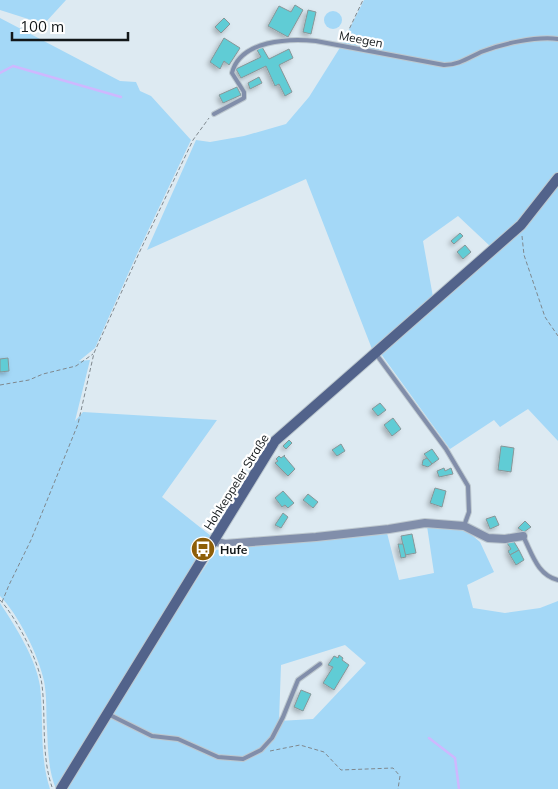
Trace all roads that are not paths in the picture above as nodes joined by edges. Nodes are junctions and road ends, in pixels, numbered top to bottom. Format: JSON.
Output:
{"nodes":[{"id":1,"x":558,"y":39,"type":"edge"},
{"id":2,"x":214,"y":114,"type":"road end"},
{"id":3,"x":558,"y":178,"type":"edge"},
{"id":4,"x":374,"y":352,"type":"junction"},
{"id":5,"x":464,"y":526,"type":"junction"},
{"id":6,"x":523,"y":536,"type":"joint"},
{"id":7,"x":213,"y":541,"type":"junction"},
{"id":8,"x":558,"y":580,"type":"edge"},
{"id":9,"x":320,"y":664,"type":"dead end"},
{"id":10,"x":108,"y":714,"type":"junction"},
{"id":11,"x":61,"y":789,"type":"edge"}],
"edges":[{"from":1,"to":2,"type":"lane","name":"Meegen"},
{"from":3,"to":4,"type":"street","name":"Hohkeppeler Straße"},
{"from":4,"to":5,"type":"lane"},
{"from":4,"to":7,"type":"street","name":"Hohkeppeler Straße"},
{"from":5,"to":6,"type":"street"},
{"from":5,"to":7,"type":"street"},
{"from":6,"to":8,"type":"lane"},
{"from":7,"to":10,"type":"street","name":"Hohkeppeler Straße"},
{"from":9,"to":10,"type":"lane"},
{"from":10,"to":11,"type":"street","name":"Hohkeppeler Straße"}]}
